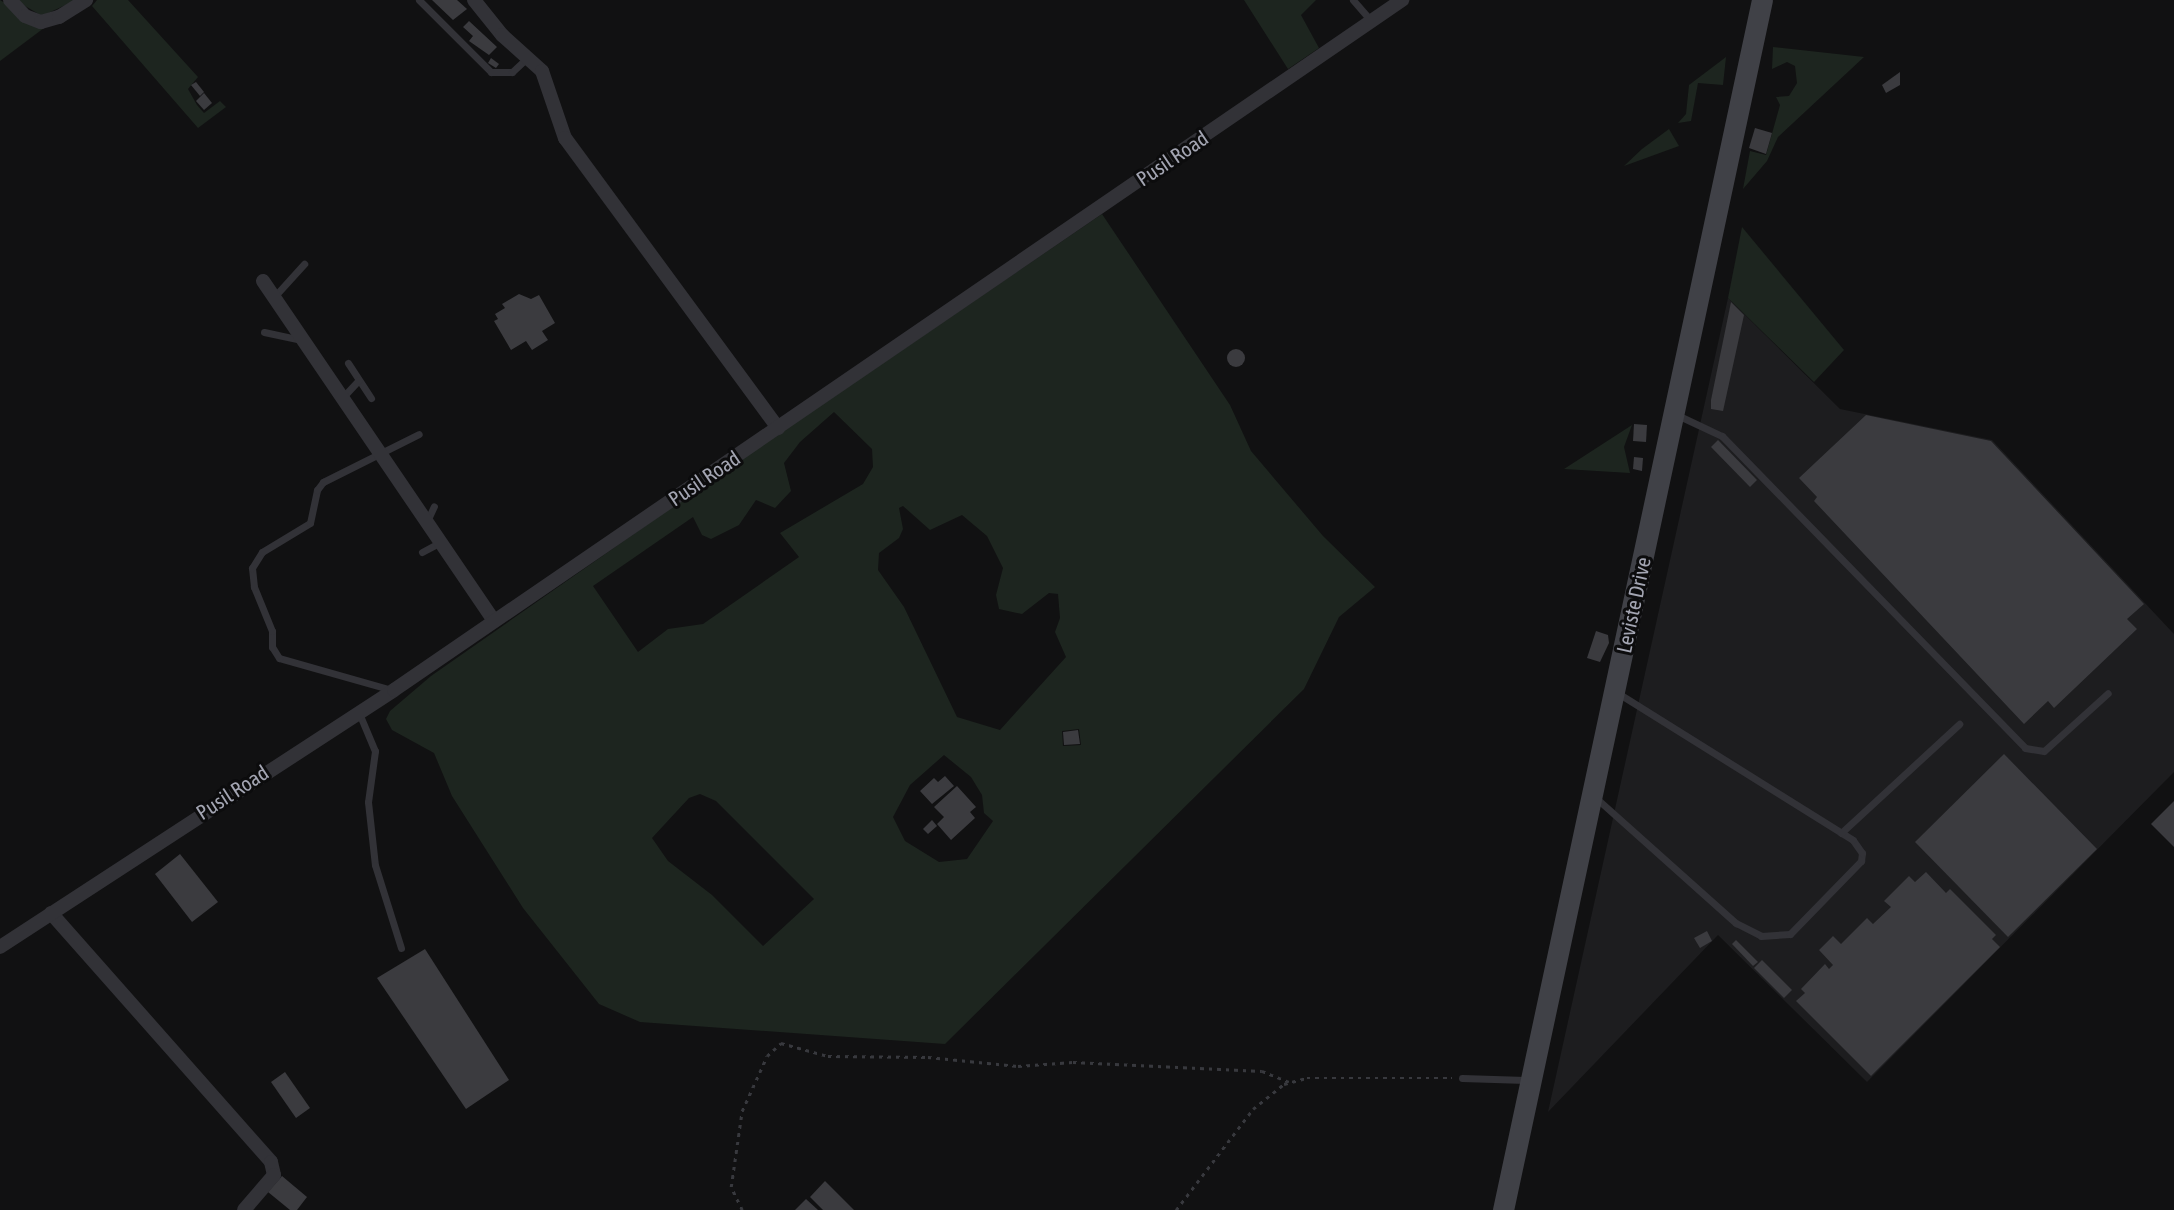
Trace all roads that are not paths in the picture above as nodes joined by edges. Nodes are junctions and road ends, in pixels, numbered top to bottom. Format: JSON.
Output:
{"nodes":[{"id":1,"x":10,"y":0,"type":"edge"},
{"id":2,"x":86,"y":0,"type":"edge"},
{"id":3,"x":419,"y":0,"type":"edge"},
{"id":4,"x":474,"y":0,"type":"edge"},
{"id":5,"x":1353,"y":0,"type":"edge"},
{"id":6,"x":1402,"y":0,"type":"edge"},
{"id":7,"x":1762,"y":0,"type":"edge"},
{"id":8,"x":1371,"y":21,"type":"junction"},
{"id":9,"x":529,"y":57,"type":"junction"},
{"id":10,"x":304,"y":264,"type":"dead end"},
{"id":11,"x":263,"y":281,"type":"dead end"},
{"id":12,"x":274,"y":297,"type":"junction"},
{"id":13,"x":264,"y":332,"type":"dead end"},
{"id":14,"x":303,"y":340,"type":"junction"},
{"id":15,"x":348,"y":363,"type":"dead end"},
{"id":16,"x":359,"y":380,"type":"junction"},
{"id":17,"x":343,"y":397,"type":"junction"},
{"id":18,"x":371,"y":398,"type":"dead end"},
{"id":19,"x":1673,"y":414,"type":"junction"},
{"id":20,"x":778,"y":428,"type":"junction"},
{"id":21,"x":419,"y":435,"type":"dead end"},
{"id":22,"x":382,"y":452,"type":"junction"},
{"id":23,"x":442,"y":541,"type":"junction"},
{"id":24,"x":422,"y":552,"type":"dead end"},
{"id":25,"x":494,"y":621,"type":"junction"},
{"id":26,"x":394,"y":690,"type":"junction"},
{"id":27,"x":1615,"y":691,"type":"junction"},
{"id":28,"x":2108,"y":693,"type":"dead end"},
{"id":29,"x":358,"y":712,"type":"junction"},
{"id":30,"x":1959,"y":724,"type":"dead end"},
{"id":31,"x":1592,"y":795,"type":"junction"},
{"id":32,"x":1842,"y":833,"type":"junction"},
{"id":33,"x":51,"y":913,"type":"junction"},
{"id":34,"x":0,"y":947,"type":"edge"},
{"id":35,"x":401,"y":948,"type":"dead end"},
{"id":36,"x":1462,"y":1078,"type":"road end"},
{"id":37,"x":1531,"y":1080,"type":"junction"},
{"id":38,"x":244,"y":1210,"type":"edge"},
{"id":39,"x":1503,"y":1210,"type":"edge"}],
"edges":[{"from":1,"to":2,"type":"street"},
{"from":3,"to":9,"type":"lane"},
{"from":4,"to":9,"type":"street"},
{"from":5,"to":8,"type":"lane"},
{"from":6,"to":8,"type":"street","name":"Pusil Road"},
{"from":7,"to":19,"type":"main road","name":"Leviste Drive"},
{"from":8,"to":20,"type":"street","name":"Pusil Road"},
{"from":9,"to":20,"type":"street"},
{"from":10,"to":12,"type":"lane"},
{"from":11,"to":12,"type":"street"},
{"from":12,"to":14,"type":"street"},
{"from":13,"to":14,"type":"lane"},
{"from":14,"to":17,"type":"street"},
{"from":15,"to":16,"type":"lane"},
{"from":16,"to":17,"type":"lane"},
{"from":16,"to":18,"type":"lane"},
{"from":17,"to":22,"type":"street"},
{"from":19,"to":27,"type":"main road","name":"Leviste Drive"},
{"from":19,"to":28,"type":"lane"},
{"from":20,"to":25,"type":"street","name":"Pusil Road"},
{"from":21,"to":22,"type":"lane"},
{"from":22,"to":23,"type":"street"},
{"from":22,"to":26,"type":"lane"},
{"from":23,"to":24,"type":"lane"},
{"from":23,"to":25,"type":"street"},
{"from":25,"to":26,"type":"street","name":"Pusil Road"},
{"from":26,"to":29,"type":"street","name":"Pusil Road"},
{"from":27,"to":31,"type":"main road","name":"Leviste Drive"},
{"from":27,"to":32,"type":"lane"},
{"from":29,"to":33,"type":"street","name":"Pusil Road"},
{"from":29,"to":35,"type":"lane"},
{"from":30,"to":32,"type":"lane"},
{"from":31,"to":32,"type":"lane"},
{"from":31,"to":37,"type":"main road","name":"Leviste Drive"},
{"from":33,"to":34,"type":"street","name":"Pusil Road"},
{"from":33,"to":38,"type":"street"},
{"from":36,"to":37,"type":"lane"},
{"from":37,"to":39,"type":"main road","name":"Leviste Drive"}]}
